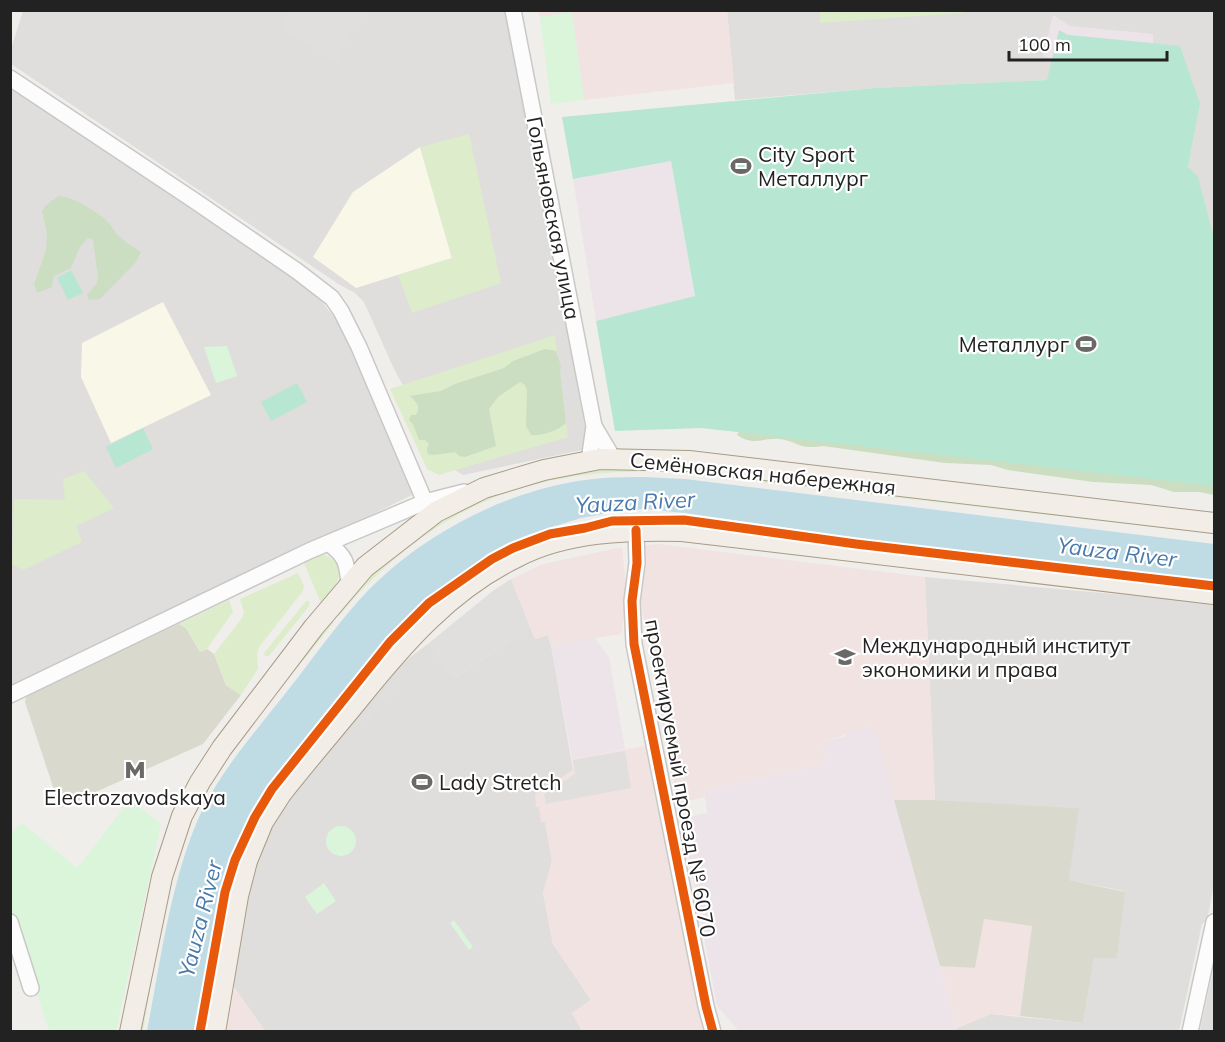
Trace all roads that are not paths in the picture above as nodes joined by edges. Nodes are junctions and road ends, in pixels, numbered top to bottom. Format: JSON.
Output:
{"nodes":[{"id":1,"x":513,"y":10,"type":"edge"},
{"id":2,"x":10,"y":78,"type":"edge"},
{"id":3,"x":594,"y":426,"type":"junction"},
{"id":4,"x":613,"y":458,"type":"junction"},
{"id":5,"x":590,"y":461,"type":"junction"},
{"id":6,"x":484,"y":488,"type":"junction"},
{"id":7,"x":425,"y":502,"type":"junction"},
{"id":8,"x":1215,"y":523,"type":"edge"},
{"id":9,"x":636,"y":530,"type":"junction"},
{"id":10,"x":328,"y":543,"type":"junction"},
{"id":11,"x":349,"y":584,"type":"junction"},
{"id":12,"x":1215,"y":594,"type":"edge"},
{"id":13,"x":10,"y":695,"type":"edge"},
{"id":14,"x":10,"y":922,"type":"edge"},
{"id":15,"x":1215,"y":922,"type":"edge"},
{"id":16,"x":32,"y":988,"type":"dead end"},
{"id":17,"x":130,"y":1032,"type":"edge"},
{"id":18,"x":215,"y":1032,"type":"edge"},
{"id":19,"x":713,"y":1032,"type":"edge"},
{"id":20,"x":1190,"y":1032,"type":"edge"}],
"edges":[{"from":1,"to":3,"type":"street","name":"Гольяновская улица"},
{"from":2,"to":7,"type":"street"},
{"from":3,"to":4,"type":"street","name":"Гольяновская улица"},
{"from":3,"to":5,"type":"street","name":"Гольяновская улица"},
{"from":4,"to":5,"type":"main road","name":"Семёновская набережная"},
{"from":4,"to":8,"type":"main road","name":"Семёновская набережная"},
{"from":5,"to":6,"type":"main road","name":"Семёновская набережная"},
{"from":6,"to":7,"type":"street"},
{"from":6,"to":11,"type":"main road","name":"Семёновская набережная"},
{"from":7,"to":10,"type":"street"},
{"from":9,"to":12,"type":"main road"},
{"from":9,"to":18,"type":"main road"},
{"from":9,"to":19,"type":"street","name":"проектируемый проезд № 6070"},
{"from":10,"to":11,"type":"street"},
{"from":10,"to":13,"type":"street"},
{"from":11,"to":17,"type":"main road","name":"Семёновская набережная"},
{"from":14,"to":16,"type":"street"},
{"from":15,"to":20,"type":"street"}]}
